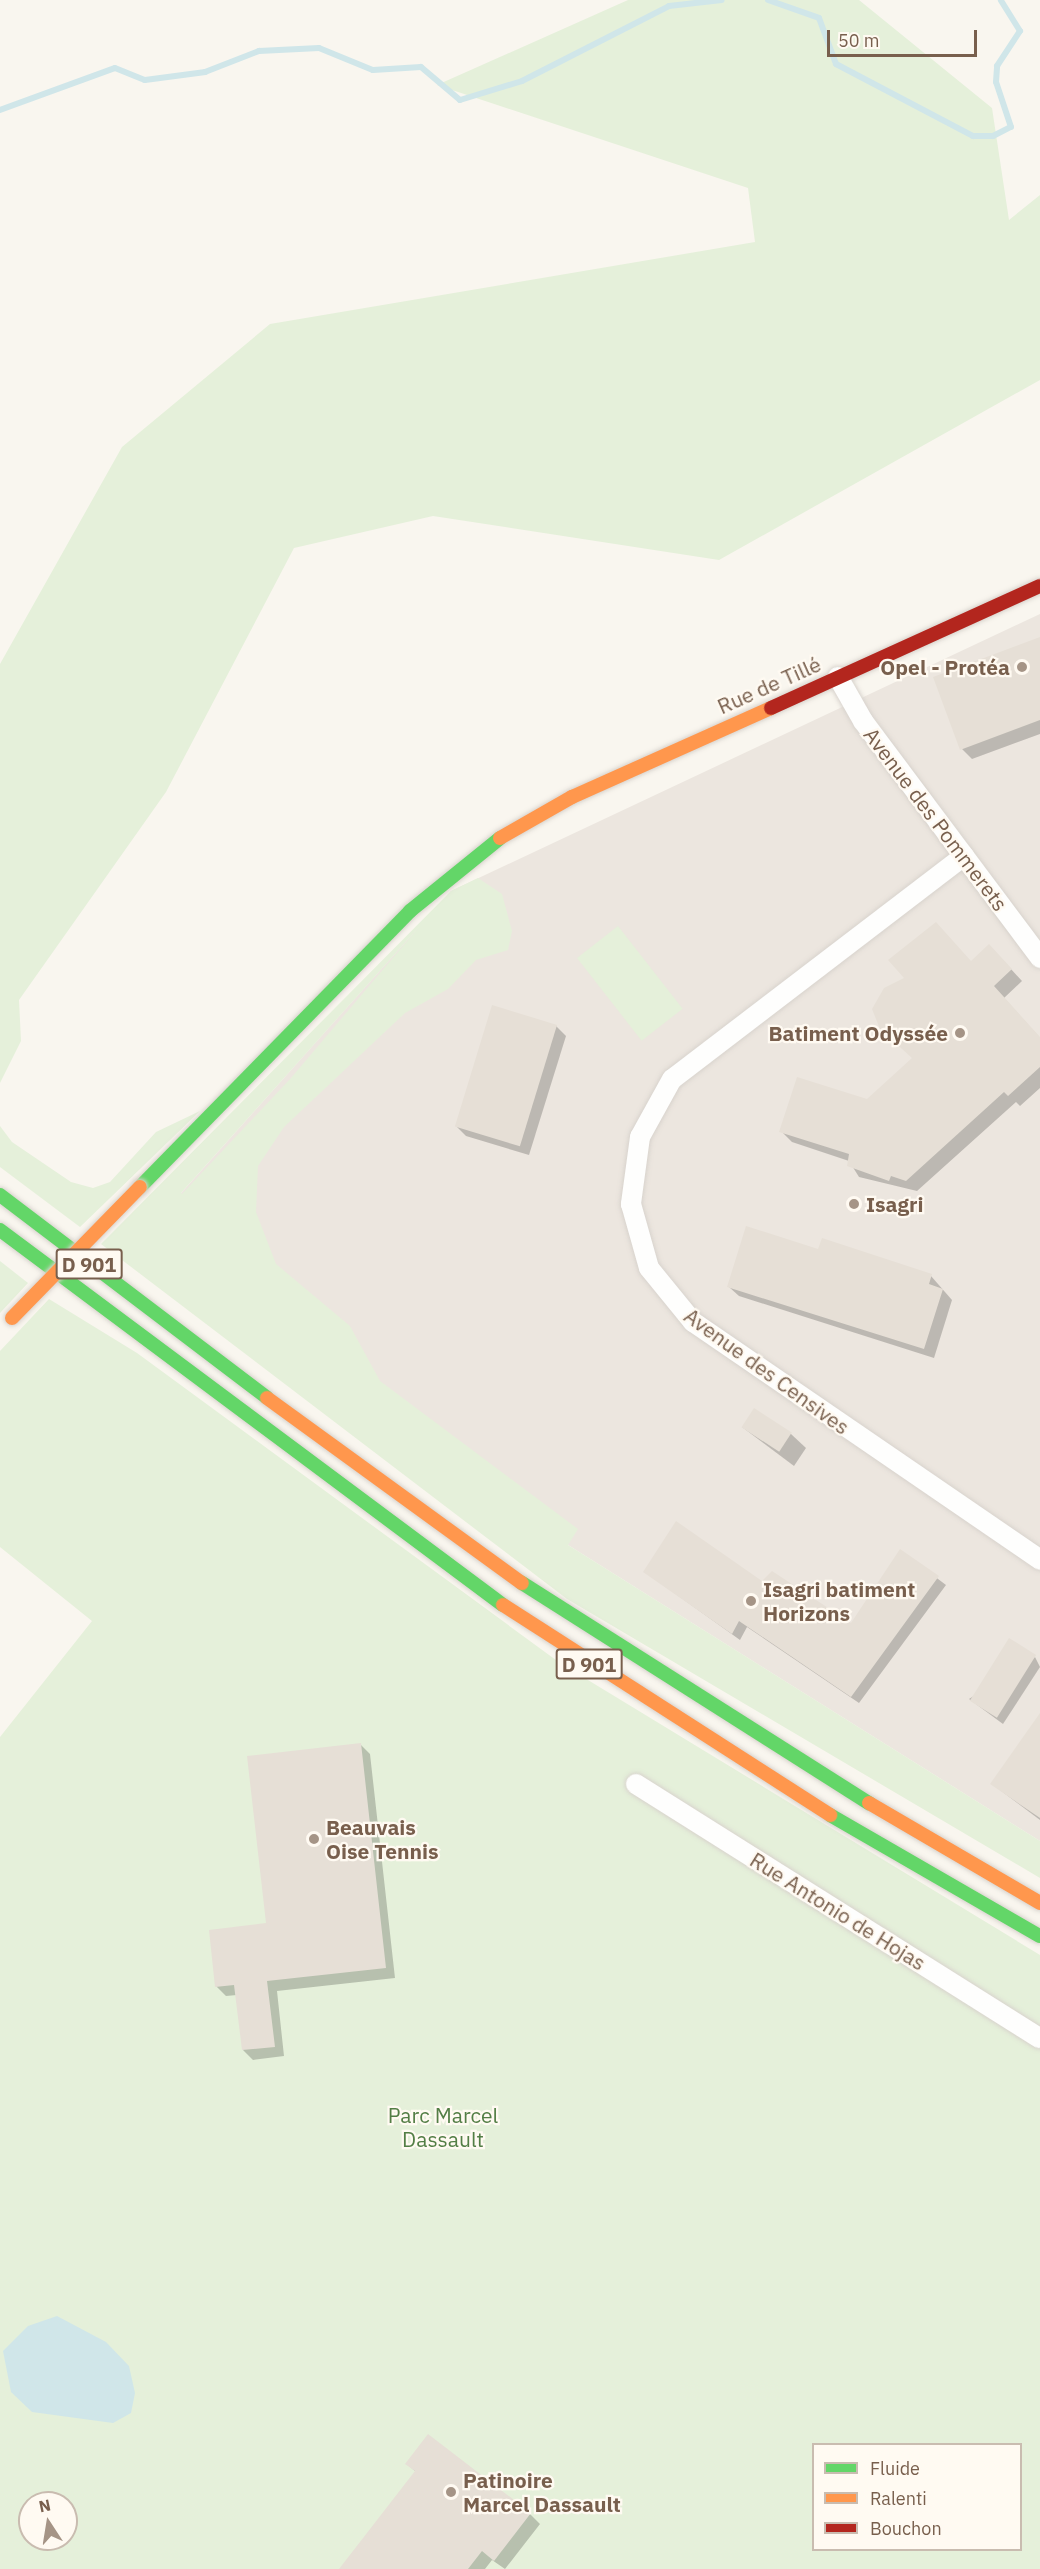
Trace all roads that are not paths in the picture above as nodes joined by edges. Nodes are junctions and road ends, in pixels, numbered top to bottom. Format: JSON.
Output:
{"nodes":[{"id":1,"x":1040,"y":586,"type":"edge"},
{"id":2,"x":838,"y":677,"type":"junction"},
{"id":3,"x":964,"y":856,"type":"junction"},
{"id":4,"x":1040,"y":958,"type":"edge"},
{"id":5,"x":0,"y":1195,"type":"edge"},
{"id":6,"x":0,"y":1230,"type":"edge"},
{"id":7,"x":0,"y":1330,"type":"edge"},
{"id":8,"x":1040,"y":1560,"type":"edge"},
{"id":9,"x":636,"y":1784,"type":"dead end"},
{"id":10,"x":906,"y":1827,"type":"junction"},
{"id":11,"x":1040,"y":1886,"type":"edge"},
{"id":12,"x":1040,"y":1903,"type":"edge"},
{"id":13,"x":1040,"y":1936,"type":"edge"},
{"id":14,"x":1040,"y":2038,"type":"edge"}],
"edges":[{"from":1,"to":2,"type":"main road","name":"Rue de Tillé"},
{"from":2,"to":3,"type":"street","name":"Avenue des Pommerets"},
{"from":2,"to":7,"type":"main road","name":"Rue de Tillé","bridge":true},
{"from":3,"to":4,"type":"street","name":"Avenue des Pommerets"},
{"from":3,"to":8,"type":"street","name":"Avenue des Censives"},
{"from":5,"to":10,"type":"main road","number":"D 901"},
{"from":6,"to":13,"type":"main road","number":"D 901"},
{"from":9,"to":14,"type":"street","name":"Rue Antonio de Hojas"},
{"from":10,"to":11,"type":"main road"},
{"from":10,"to":12,"type":"main road","number":"D 901"}]}
